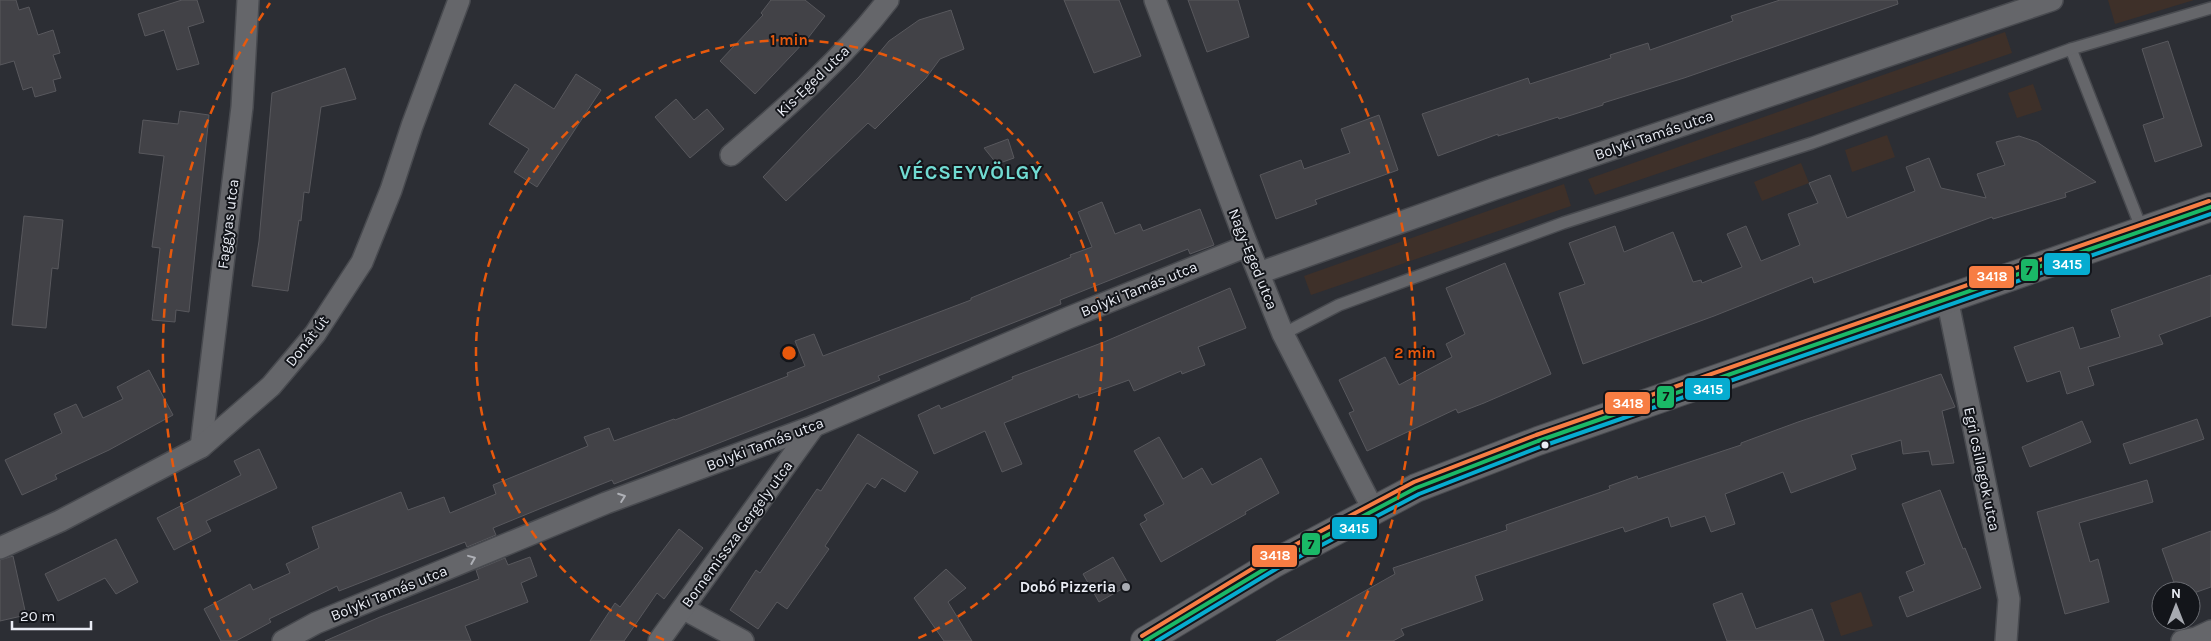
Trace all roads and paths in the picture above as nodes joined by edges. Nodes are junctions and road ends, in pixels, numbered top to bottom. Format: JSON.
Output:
{"nodes":[{"id":1,"x":248,"y":0,"type":"edge"},
{"id":2,"x":459,"y":0,"type":"edge"},
{"id":3,"x":888,"y":0,"type":"edge"},
{"id":4,"x":1155,"y":0,"type":"edge"},
{"id":5,"x":2052,"y":0,"type":"edge"},
{"id":6,"x":2211,"y":8,"type":"edge"},
{"id":7,"x":2071,"y":49,"type":"junction"},
{"id":8,"x":731,"y":155,"type":"dead end"},
{"id":9,"x":2211,"y":207,"type":"edge"},
{"id":10,"x":2142,"y":230,"type":"junction"},
{"id":11,"x":1248,"y":246,"type":"junction"},
{"id":12,"x":1259,"y":273,"type":"junction"},
{"id":13,"x":1947,"y":298,"type":"junction"},
{"id":14,"x":1283,"y":334,"type":"junction"},
{"id":15,"x":814,"y":426,"type":"junction"},
{"id":16,"x":201,"y":447,"type":"junction"},
{"id":17,"x":1373,"y":509,"type":"junction"},
{"id":18,"x":0,"y":548,"type":"edge"},
{"id":19,"x":684,"y":609,"type":"junction"},
{"id":20,"x":2211,"y":631,"type":"edge"},
{"id":21,"x":283,"y":641,"type":"edge"},
{"id":22,"x":659,"y":641,"type":"edge"},
{"id":23,"x":743,"y":641,"type":"edge"},
{"id":24,"x":1145,"y":641,"type":"edge"},
{"id":25,"x":2006,"y":641,"type":"edge"},
{"id":26,"x":2182,"y":641,"type":"edge"}],
"edges":[{"from":1,"to":16,"type":"street","name":"Faggyas utca"},
{"from":2,"to":16,"type":"street","name":"Donát út"},
{"from":3,"to":8,"type":"street","name":"Kis-Eged utca"},
{"from":4,"to":11,"type":"street","name":"Nagy-Eged utca"},
{"from":5,"to":12,"type":"street","name":"Bolyki Tamás utca"},
{"from":6,"to":7,"type":"lane"},
{"from":7,"to":10,"type":"lane"},
{"from":7,"to":14,"type":"lane"},
{"from":9,"to":10,"type":"main road"},
{"from":10,"to":13,"type":"main road"},
{"from":11,"to":12,"type":"street","name":"Nagy-Eged utca"},
{"from":11,"to":15,"type":"street","name":"Bolyki Tamás utca"},
{"from":12,"to":14,"type":"street","name":"Nagy-Eged utca"},
{"from":13,"to":17,"type":"main road"},
{"from":13,"to":25,"type":"street","name":"Egri csillagok utca"},
{"from":14,"to":17,"type":"street","name":"Nagy-Eged utca"},
{"from":15,"to":19,"type":"street","name":"Bornemissza Gergely utca"},
{"from":21,"to":15,"type":"street","name":"Bolyki Tamás utca","one_way":true},
{"from":16,"to":18,"type":"street","name":"Donát út"},
{"from":17,"to":24,"type":"main road"},
{"from":19,"to":22,"type":"street","name":"Bornemissza Gergely utca"},
{"from":19,"to":23,"type":"street"},
{"from":20,"to":26,"type":"street"}]}
